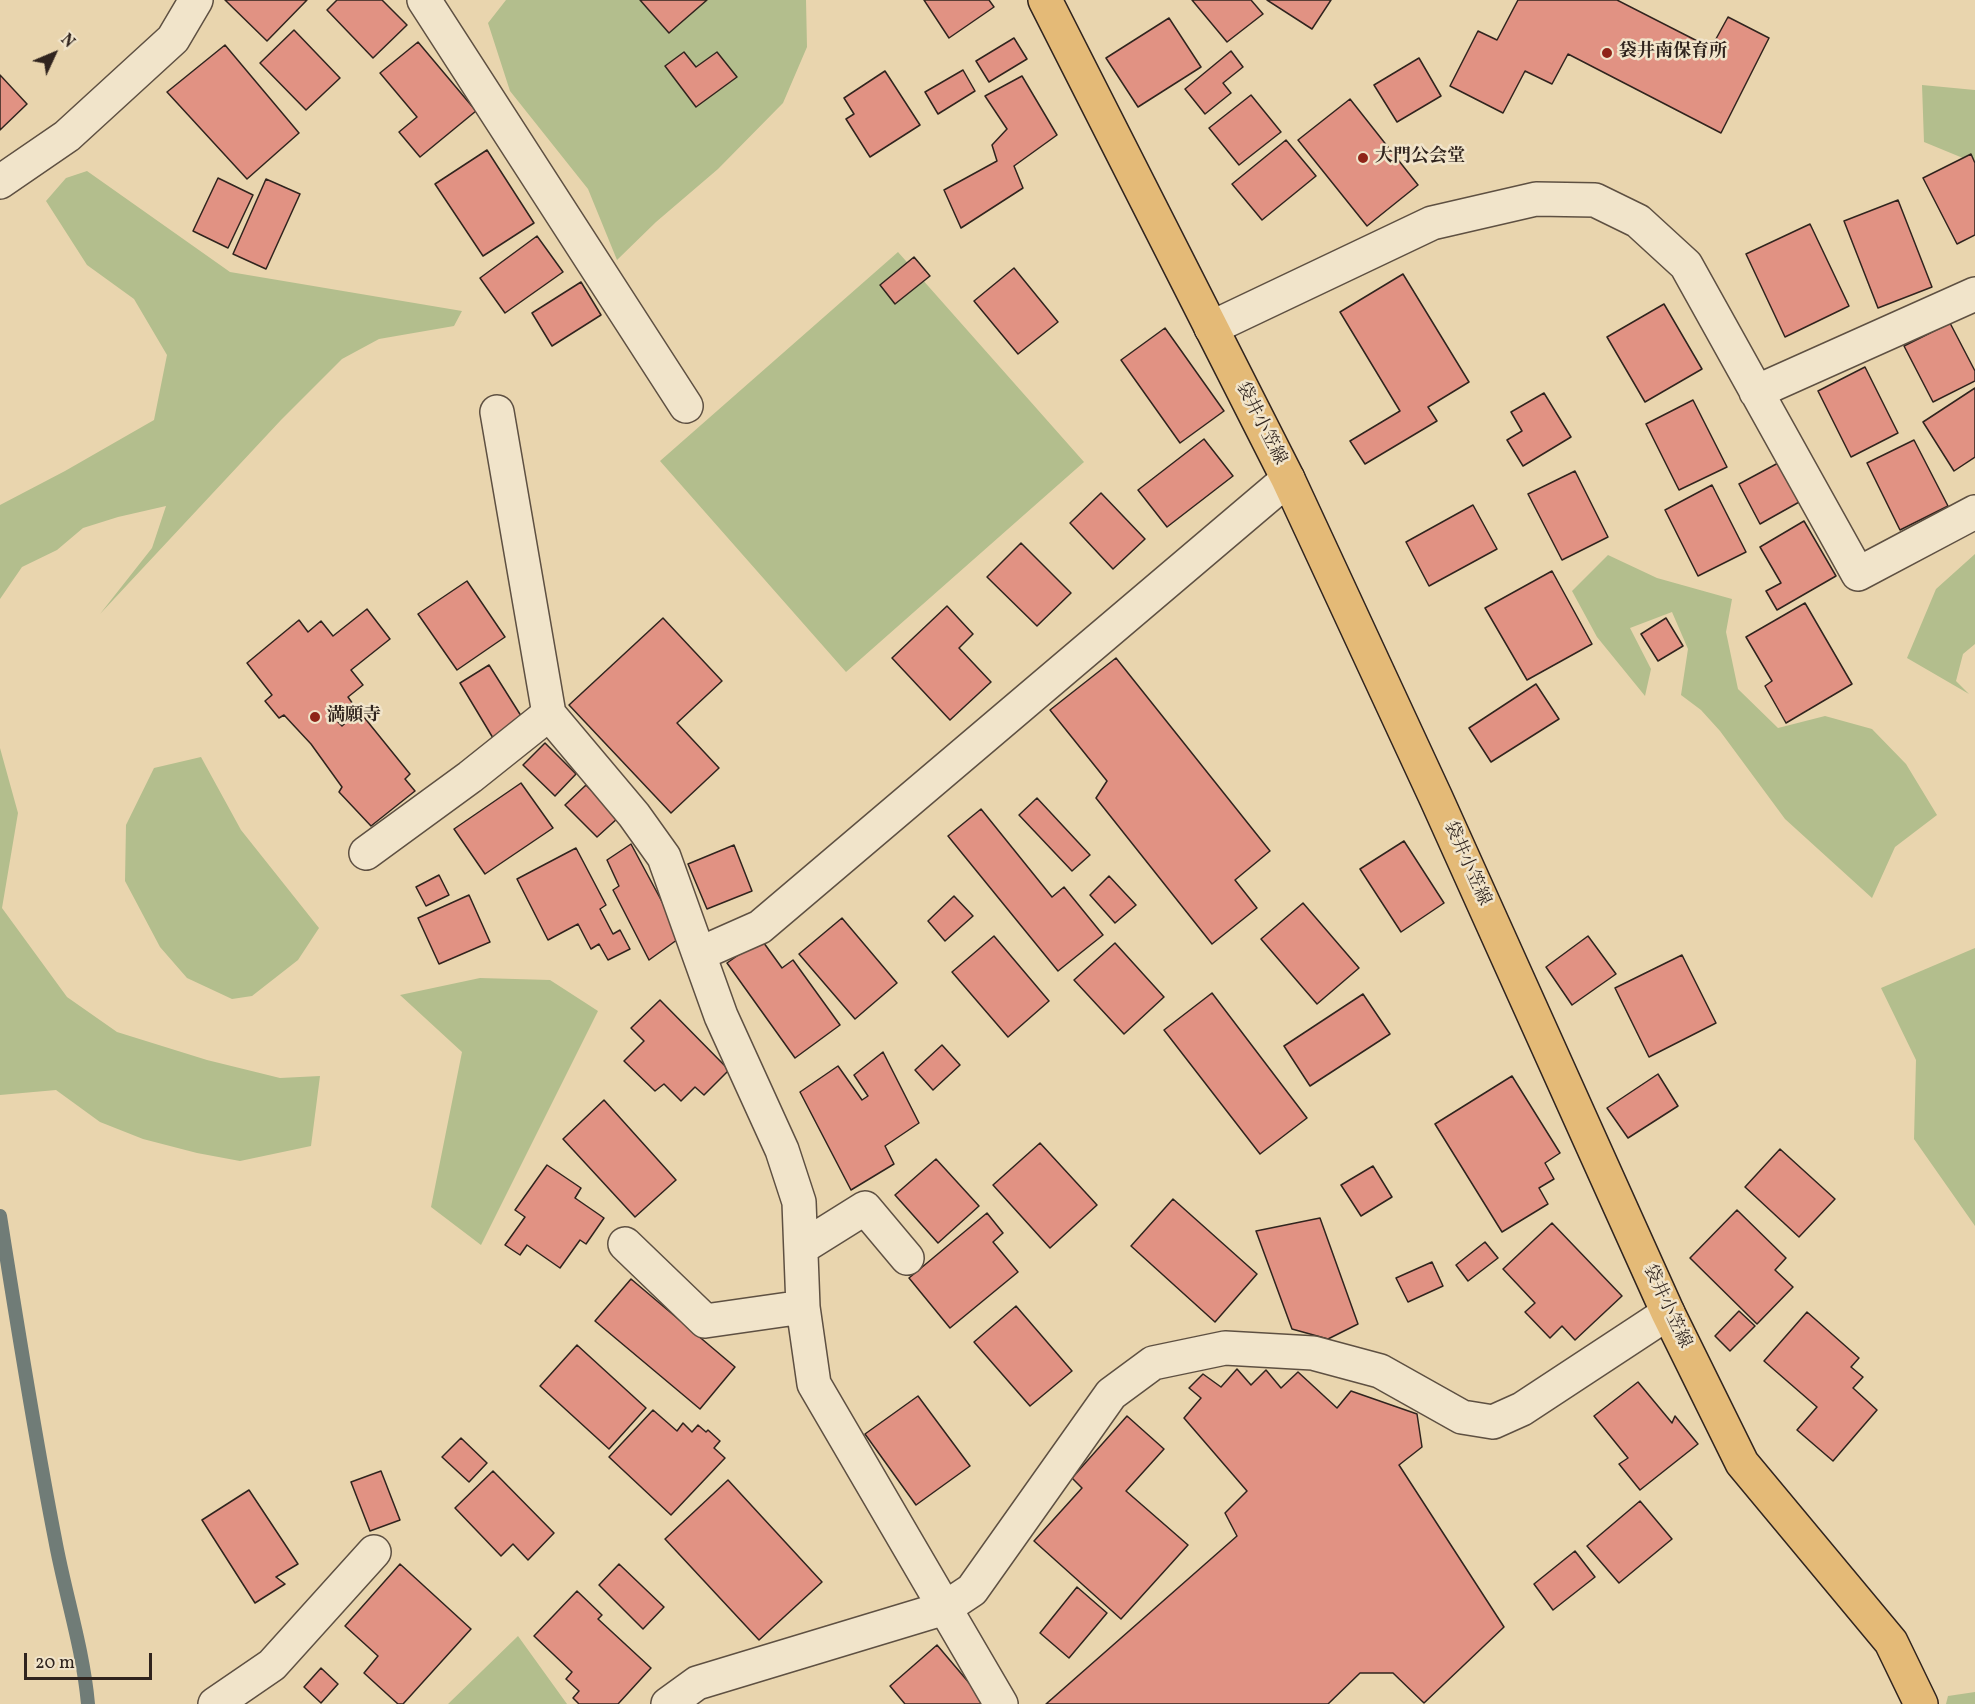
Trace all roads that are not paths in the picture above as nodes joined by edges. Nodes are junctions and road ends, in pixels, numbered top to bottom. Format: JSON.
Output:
{"nodes":[{"id":1,"x":195,"y":0,"type":"edge"},
{"id":2,"x":424,"y":0,"type":"edge"},
{"id":3,"x":1045,"y":0,"type":"edge"},
{"id":4,"x":0,"y":182,"type":"edge"},
{"id":5,"x":1975,"y":294,"type":"edge"},
{"id":6,"x":1211,"y":328,"type":"junction"},
{"id":7,"x":1756,"y":392,"type":"junction"},
{"id":8,"x":686,"y":406,"type":"dead end"},
{"id":9,"x":497,"y":412,"type":"dead end"},
{"id":10,"x":1288,"y":479,"type":"junction"},
{"id":11,"x":1975,"y":512,"type":"edge"},
{"id":12,"x":549,"y":714,"type":"junction"},
{"id":13,"x":366,"y":853,"type":"dead end"},
{"id":14,"x":699,"y":954,"type":"junction"},
{"id":15,"x":625,"y":1244,"type":"dead end"},
{"id":16,"x":801,"y":1248,"type":"junction"},
{"id":17,"x":907,"y":1258,"type":"dead end"},
{"id":18,"x":803,"y":1307,"type":"junction"},
{"id":19,"x":1668,"y":1313,"type":"junction"},
{"id":20,"x":374,"y":1552,"type":"dead end"},
{"id":21,"x":945,"y":1608,"type":"junction"},
{"id":22,"x":215,"y":1704,"type":"edge"},
{"id":23,"x":668,"y":1704,"type":"edge"},
{"id":24,"x":1001,"y":1704,"type":"edge"},
{"id":25,"x":1921,"y":1704,"type":"edge"}],
"edges":[{"from":1,"to":4,"type":"street"},
{"from":2,"to":8,"type":"street"},
{"from":3,"to":6,"type":"main road","name":"袋井小笠線"},
{"from":5,"to":7,"type":"street"},
{"from":6,"to":7,"type":"street"},
{"from":6,"to":10,"type":"main road","name":"袋井小笠線"},
{"from":7,"to":11,"type":"street"},
{"from":9,"to":12,"type":"street"},
{"from":10,"to":14,"type":"street"},
{"from":10,"to":19,"type":"main road","name":"袋井小笠線"},
{"from":12,"to":13,"type":"street"},
{"from":12,"to":14,"type":"street"},
{"from":14,"to":16,"type":"street"},
{"from":15,"to":18,"type":"street"},
{"from":16,"to":17,"type":"street"},
{"from":16,"to":18,"type":"street"},
{"from":18,"to":21,"type":"street"},
{"from":19,"to":21,"type":"street"},
{"from":19,"to":25,"type":"main road","name":"袋井小笠線"},
{"from":20,"to":22,"type":"street"},
{"from":21,"to":23,"type":"street"},
{"from":21,"to":24,"type":"street"}]}
